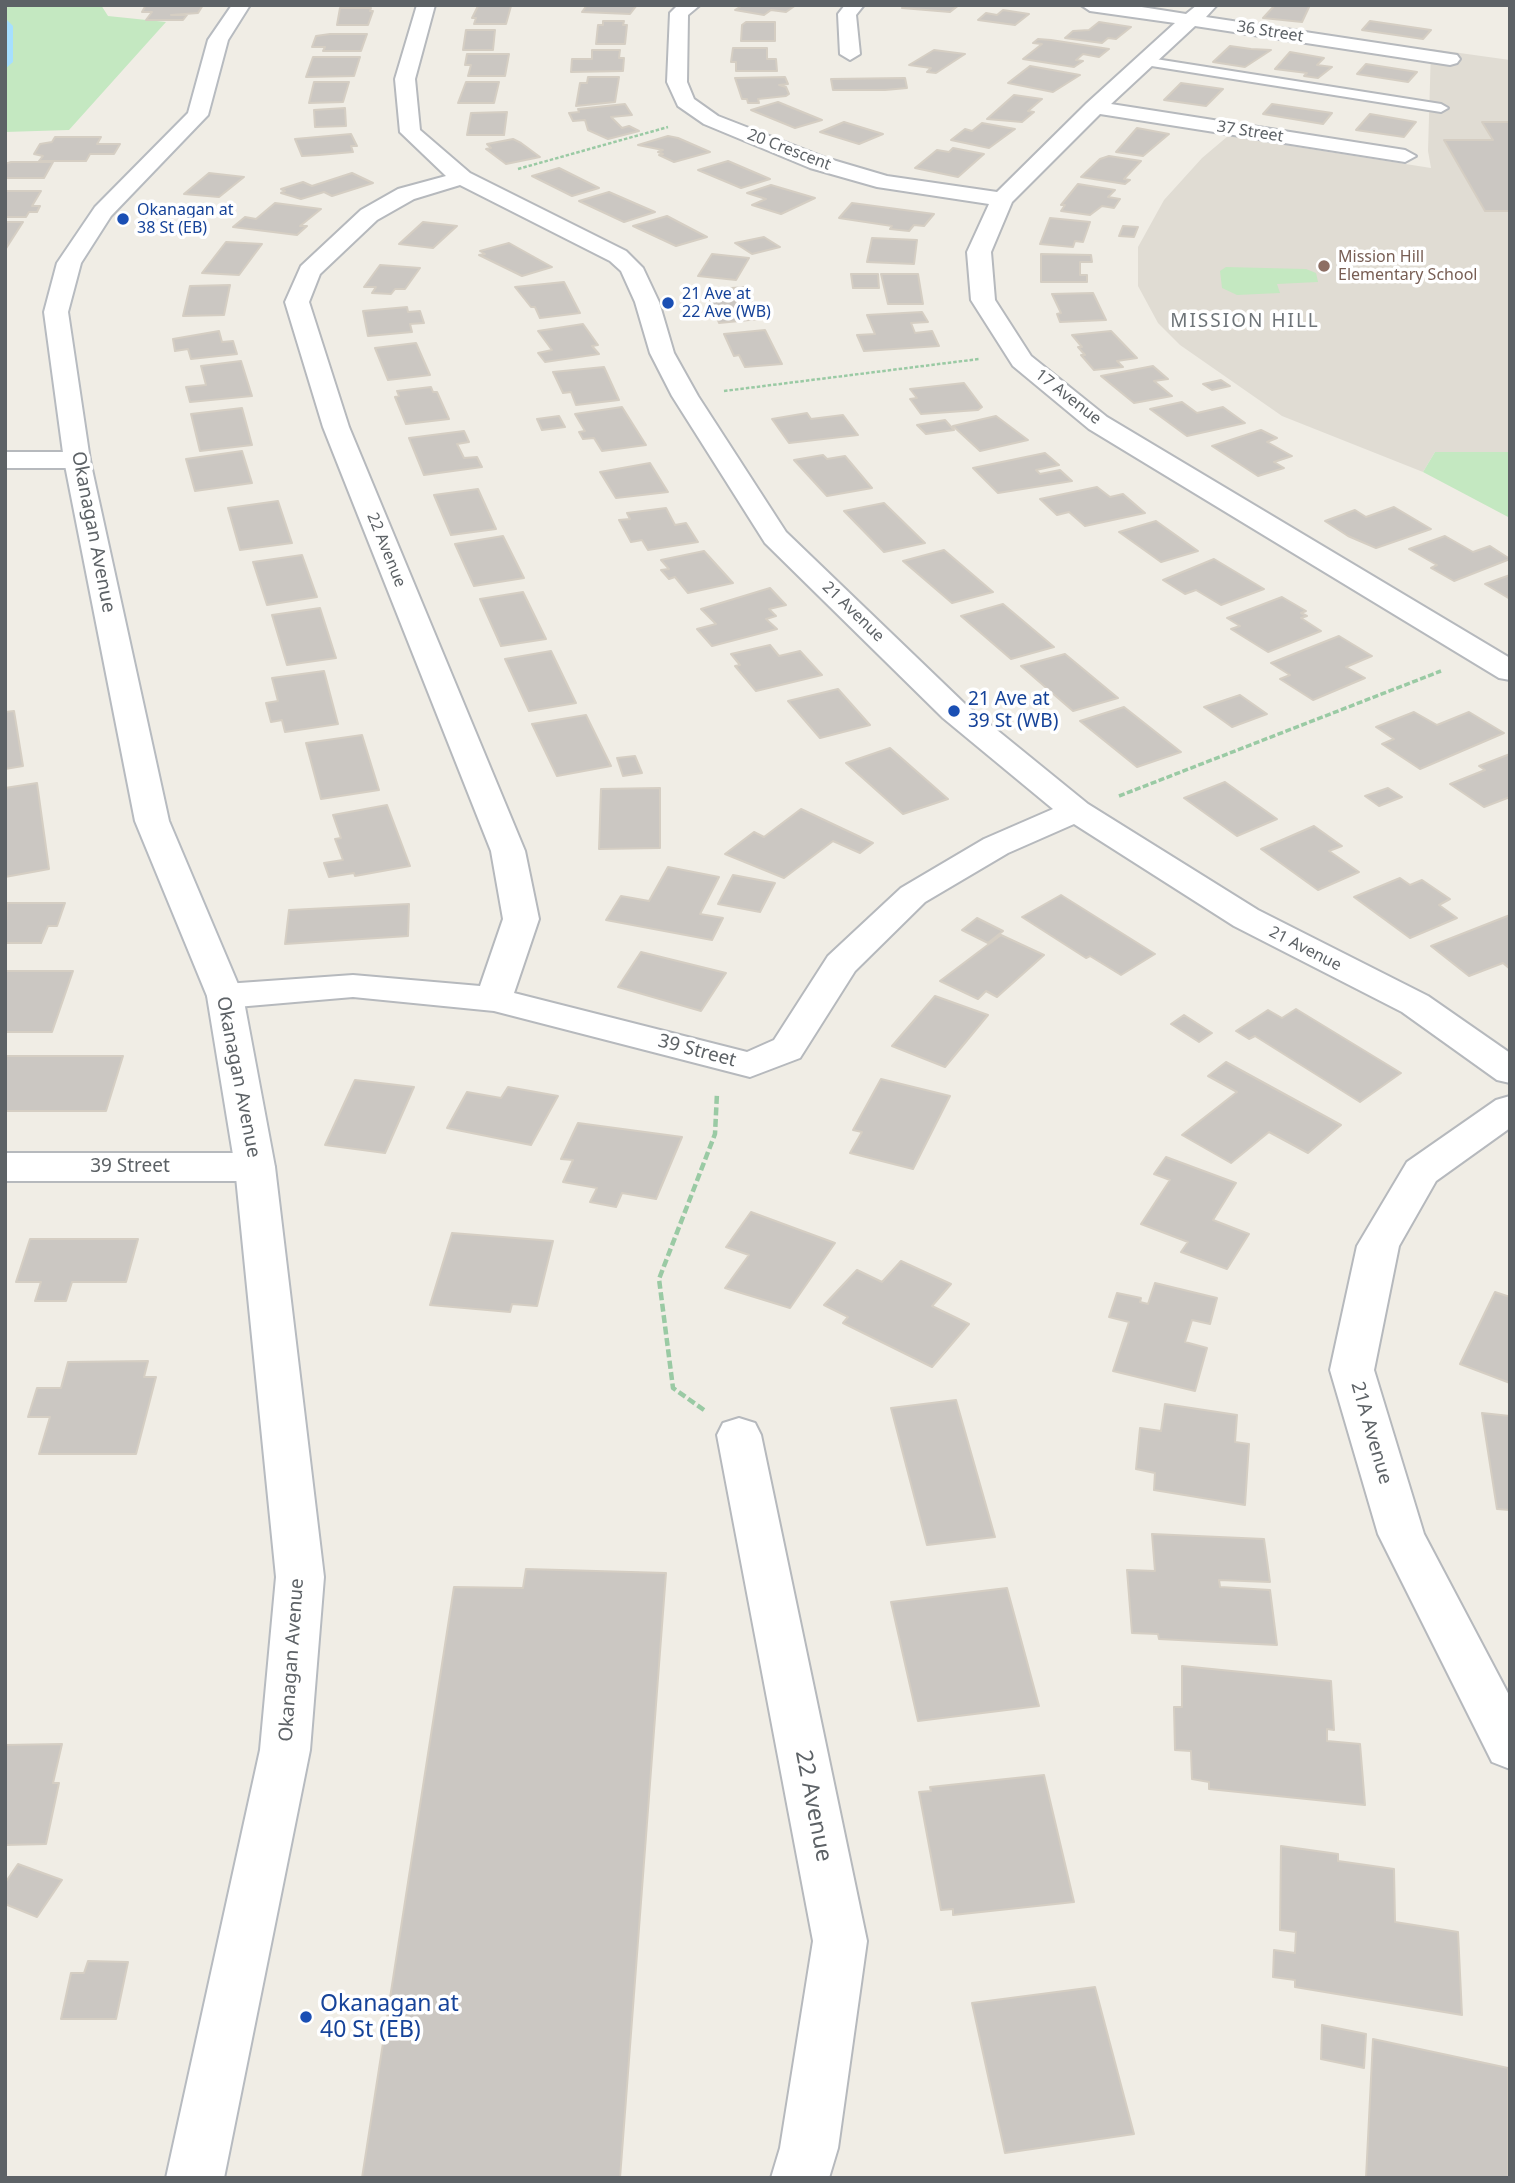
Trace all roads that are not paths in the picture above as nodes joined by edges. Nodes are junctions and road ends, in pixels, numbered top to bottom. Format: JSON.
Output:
{"nodes":[{"id":1,"x":242,"y":5,"type":"edge"},
{"id":2,"x":426,"y":5,"type":"edge"},
{"id":3,"x":691,"y":5,"type":"edge"},
{"id":4,"x":855,"y":5,"type":"edge"},
{"id":5,"x":1090,"y":5,"type":"edge"},
{"id":6,"x":1208,"y":5,"type":"edge"},
{"id":7,"x":1194,"y":20,"type":"junction"},
{"id":8,"x":850,"y":54,"type":"dead end"},
{"id":9,"x":1450,"y":59,"type":"dead end"},
{"id":10,"x":1143,"y":61,"type":"junction"},
{"id":11,"x":1094,"y":107,"type":"junction"},
{"id":12,"x":1441,"y":108,"type":"dead end"},
{"id":13,"x":1405,"y":156,"type":"dead end"},
{"id":14,"x":467,"y":180,"type":"junction"},
{"id":15,"x":1002,"y":199,"type":"junction"},
{"id":16,"x":5,"y":460,"type":"edge"},
{"id":17,"x":77,"y":460,"type":"junction"},
{"id":18,"x":1510,"y":671,"type":"edge"},
{"id":19,"x":1071,"y":806,"type":"junction"},
{"id":20,"x":225,"y":996,"type":"junction"},
{"id":21,"x":494,"y":999,"type":"junction"},
{"id":22,"x":1510,"y":1071,"type":"edge"},
{"id":23,"x":1510,"y":1109,"type":"edge"},
{"id":24,"x":5,"y":1167,"type":"edge"},
{"id":25,"x":255,"y":1167,"type":"junction"},
{"id":26,"x":739,"y":1435,"type":"road end"},
{"id":27,"x":1510,"y":1747,"type":"edge"},
{"id":28,"x":195,"y":2178,"type":"edge"},
{"id":29,"x":800,"y":2178,"type":"edge"}],
"edges":[{"from":1,"to":17,"type":"street","name":"Okanagan Avenue"},
{"from":2,"to":14,"type":"street","name":"21 Avenue"},
{"from":3,"to":15,"type":"street","name":"20 Crescent"},
{"from":4,"to":8,"type":"street"},
{"from":5,"to":7,"type":"street","name":"36 Street"},
{"from":6,"to":7,"type":"street","name":"17 Avenue"},
{"from":7,"to":9,"type":"street","name":"36 Street"},
{"from":7,"to":10,"type":"street","name":"17 Avenue"},
{"from":10,"to":11,"type":"street","name":"17 Avenue"},
{"from":10,"to":12,"type":"lane"},
{"from":11,"to":13,"type":"street","name":"37 Street"},
{"from":11,"to":15,"type":"street","name":"17 Avenue"},
{"from":14,"to":19,"type":"street","name":"21 Avenue"},
{"from":14,"to":21,"type":"street","name":"22 Avenue"},
{"from":15,"to":18,"type":"street","name":"17 Avenue"},
{"from":16,"to":17,"type":"street"},
{"from":17,"to":20,"type":"street","name":"Okanagan Avenue"},
{"from":19,"to":21,"type":"street","name":"39 Street"},
{"from":19,"to":22,"type":"street","name":"21 Avenue"},
{"from":20,"to":21,"type":"street","name":"39 Street"},
{"from":20,"to":25,"type":"street","name":"Okanagan Avenue"},
{"from":23,"to":27,"type":"street","name":"21A Avenue"},
{"from":24,"to":25,"type":"street","name":"39 Street"},
{"from":25,"to":28,"type":"street","name":"Okanagan Avenue"},
{"from":26,"to":29,"type":"street","name":"22 Avenue"}]}
